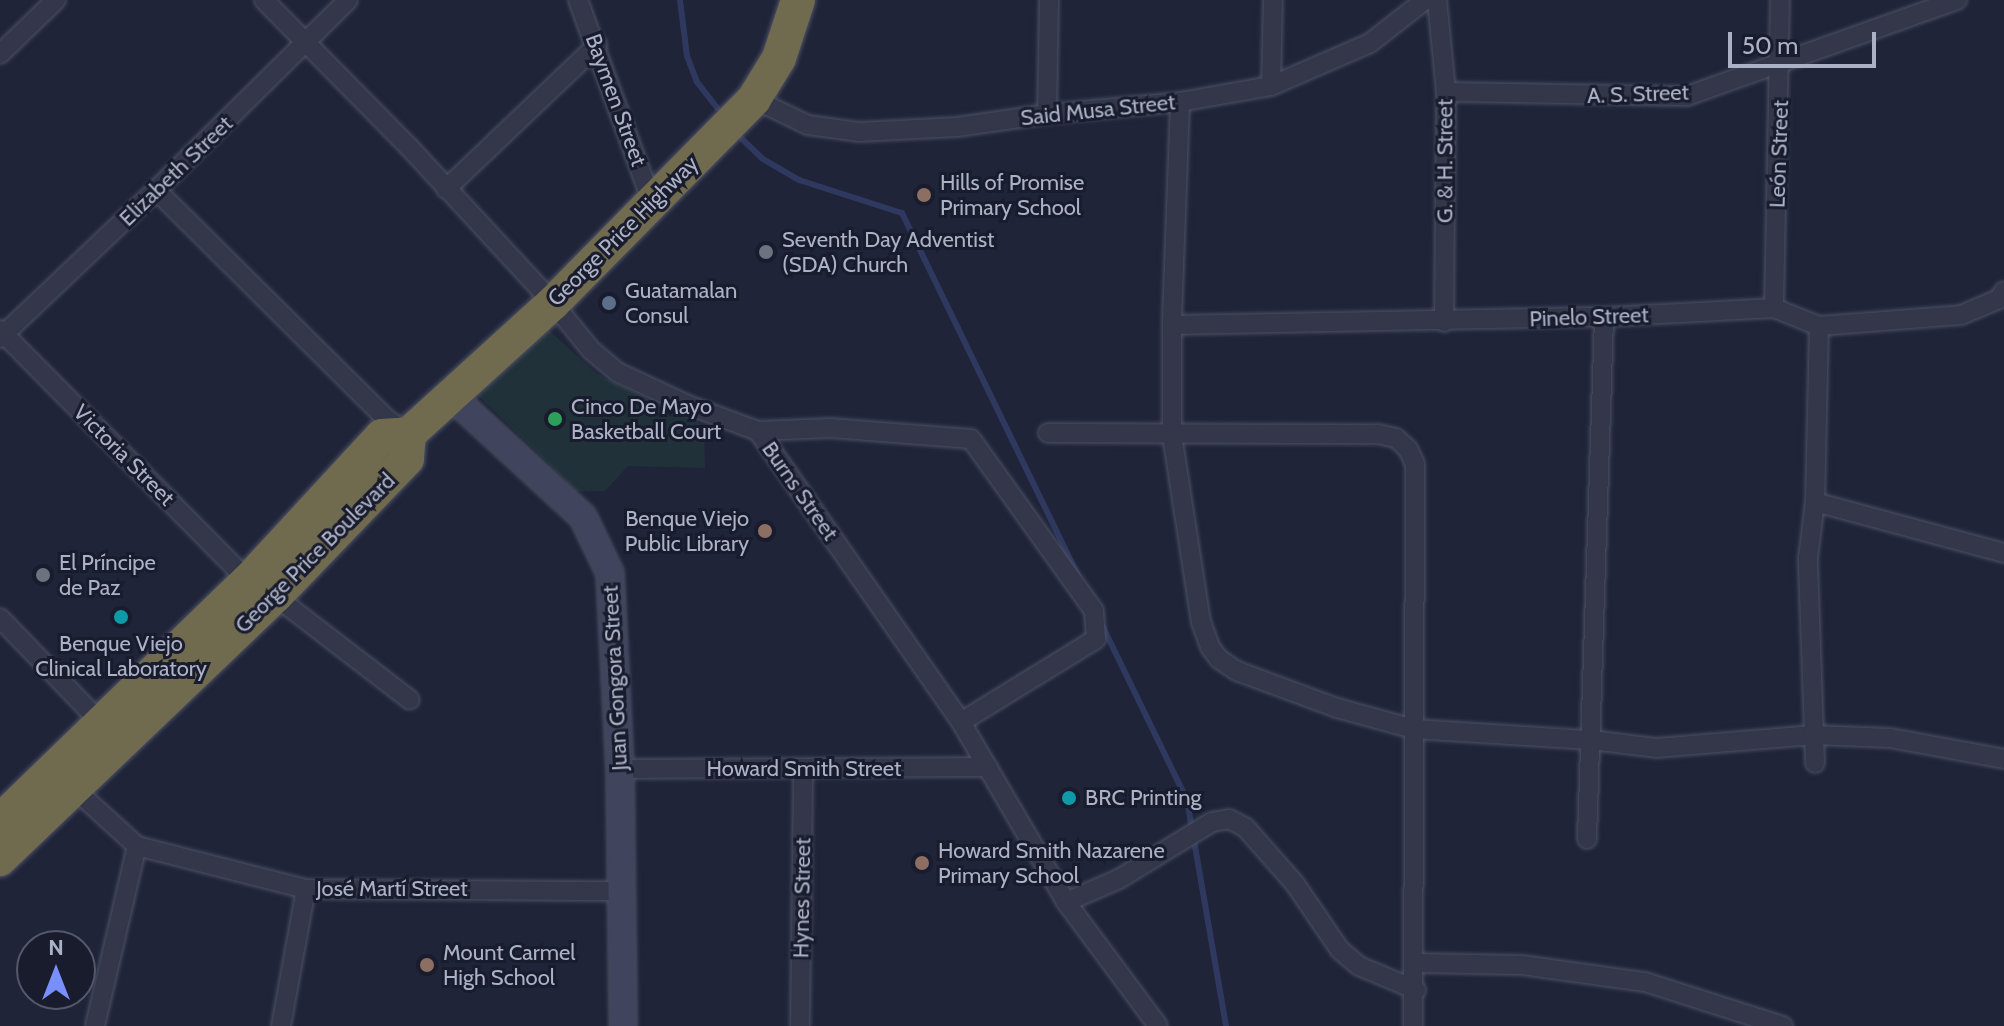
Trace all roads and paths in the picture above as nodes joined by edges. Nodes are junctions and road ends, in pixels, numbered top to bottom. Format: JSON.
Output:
{"nodes":[{"id":1,"x":56,"y":0,"type":"edge"},
{"id":2,"x":264,"y":0,"type":"edge"},
{"id":3,"x":348,"y":0,"type":"edge"},
{"id":4,"x":578,"y":0,"type":"edge"},
{"id":5,"x":798,"y":0,"type":"edge"},
{"id":6,"x":1049,"y":0,"type":"edge"},
{"id":7,"x":1273,"y":0,"type":"edge"},
{"id":8,"x":1425,"y":0,"type":"edge"},
{"id":9,"x":1437,"y":0,"type":"edge"},
{"id":10,"x":1780,"y":0,"type":"edge"},
{"id":11,"x":1957,"y":0,"type":"edge"},
{"id":12,"x":306,"y":43,"type":"junction"},
{"id":13,"x":597,"y":45,"type":"junction"},
{"id":14,"x":0,"y":54,"type":"edge"},
{"id":15,"x":1781,"y":60,"type":"junction"},
{"id":16,"x":1271,"y":86,"type":"junction"},
{"id":17,"x":1446,"y":92,"type":"junction"},
{"id":18,"x":754,"y":99,"type":"junction"},
{"id":19,"x":1180,"y":102,"type":"junction"},
{"id":20,"x":1047,"y":114,"type":"junction"},
{"id":21,"x":446,"y":189,"type":"junction"},
{"id":22,"x":156,"y":190,"type":"junction"},
{"id":23,"x":651,"y":200,"type":"junction"},
{"id":24,"x":2001,"y":295,"type":"edge"},
{"id":25,"x":553,"y":303,"type":"junction"},
{"id":26,"x":1774,"y":308,"type":"junction"},
{"id":27,"x":1604,"y":317,"type":"junction"},
{"id":28,"x":1444,"y":322,"type":"junction"},
{"id":29,"x":1172,"y":325,"type":"junction"},
{"id":30,"x":1819,"y":326,"type":"junction"},
{"id":31,"x":1,"y":334,"type":"edge"},
{"id":32,"x":450,"y":395,"type":"junction"},
{"id":33,"x":758,"y":431,"type":"junction"},
{"id":34,"x":1048,"y":433,"type":"dead end"},
{"id":35,"x":409,"y":434,"type":"junction"},
{"id":36,"x":1172,"y":435,"type":"junction"},
{"id":37,"x":1815,"y":502,"type":"junction"},
{"id":38,"x":2004,"y":553,"type":"edge"},
{"id":39,"x":262,"y":588,"type":"junction"},
{"id":40,"x":0,"y":618,"type":"edge"},
{"id":41,"x":410,"y":700,"type":"dead end"},
{"id":42,"x":961,"y":722,"type":"junction"},
{"id":43,"x":1414,"y":729,"type":"junction"},
{"id":44,"x":111,"y":733,"type":"junction"},
{"id":45,"x":1813,"y":735,"type":"junction"},
{"id":46,"x":1591,"y":740,"type":"junction"},
{"id":47,"x":2004,"y":759,"type":"edge"},
{"id":48,"x":1815,"y":763,"type":"dead end"},
{"id":49,"x":988,"y":767,"type":"junction"},
{"id":50,"x":620,"y":769,"type":"junction"},
{"id":51,"x":803,"y":770,"type":"junction"},
{"id":52,"x":63,"y":778,"type":"junction"},
{"id":53,"x":0,"y":821,"type":"edge"},
{"id":54,"x":1587,"y":839,"type":"dead end"},
{"id":55,"x":137,"y":846,"type":"junction"},
{"id":56,"x":0,"y":859,"type":"edge"},
{"id":57,"x":306,"y":889,"type":"junction"},
{"id":58,"x":622,"y":891,"type":"junction"},
{"id":59,"x":1066,"y":902,"type":"junction"},
{"id":60,"x":1415,"y":963,"type":"junction"},
{"id":61,"x":1416,"y":990,"type":"junction"},
{"id":62,"x":95,"y":1026,"type":"edge"},
{"id":63,"x":281,"y":1026,"type":"edge"},
{"id":64,"x":623,"y":1026,"type":"edge"},
{"id":65,"x":800,"y":1026,"type":"edge"},
{"id":66,"x":1158,"y":1026,"type":"edge"},
{"id":67,"x":1413,"y":1026,"type":"edge"},
{"id":68,"x":1783,"y":1026,"type":"edge"}],
"edges":[{"from":1,"to":14,"type":"street"},
{"from":2,"to":12,"type":"street","name":"Burns Street"},
{"from":3,"to":12,"type":"street","name":"Elizabeth Street"},
{"from":4,"to":13,"type":"street","name":"Baymen Street"},
{"from":5,"to":18,"type":"highway","name":"George Price Highway"},
{"from":6,"to":20,"type":"street"},
{"from":7,"to":16,"type":"street"},
{"from":8,"to":16,"type":"street","name":"Said Musa Street"},
{"from":9,"to":17,"type":"street","name":"G. & H. Street"},
{"from":10,"to":15,"type":"street","name":"León Street"},
{"from":11,"to":15,"type":"street","name":"A. S. Street"},
{"from":12,"to":21,"type":"street","name":"Burns Street"},
{"from":12,"to":22,"type":"street","name":"Elizabeth Street"},
{"from":13,"to":21,"type":"street"},
{"from":13,"to":23,"type":"street","name":"Baymen Street"},
{"from":15,"to":17,"type":"street","name":"A. S. Street"},
{"from":15,"to":26,"type":"street","name":"León Street"},
{"from":16,"to":19,"type":"street","name":"Said Musa Street"},
{"from":17,"to":28,"type":"street","name":"G. & H. Street"},
{"from":18,"to":20,"type":"street","name":"Said Musa Street"},
{"from":18,"to":23,"type":"highway","name":"George Price Highway"},
{"from":19,"to":20,"type":"street","name":"Said Musa Street"},
{"from":19,"to":29,"type":"street"},
{"from":21,"to":25,"type":"street","name":"Burns Street"},
{"from":22,"to":31,"type":"street","name":"Elizabeth Street"},
{"from":22,"to":35,"type":"street"},
{"from":23,"to":25,"type":"highway","name":"George Price Highway"},
{"from":24,"to":30,"type":"street","name":"Pinelo Street"},
{"from":25,"to":32,"type":"highway","name":"George Price Highway"},
{"from":25,"to":33,"type":"street","name":"Burns Street"},
{"from":26,"to":27,"type":"street","name":"Pinelo Street"},
{"from":26,"to":30,"type":"street","name":"Pinelo Street"},
{"from":27,"to":28,"type":"street","name":"Pinelo Street"},
{"from":27,"to":46,"type":"street"},
{"from":28,"to":29,"type":"street","name":"Pinelo Street"},
{"from":29,"to":36,"type":"street"},
{"from":30,"to":37,"type":"street"},
{"from":31,"to":39,"type":"street","name":"Victoria Street"},
{"from":32,"to":35,"type":"highway","name":"George Price Highway"},
{"from":32,"to":50,"type":"street","name":"Juan Gongora Street"},
{"from":33,"to":42,"type":"street","name":"Burns Street"},
{"from":33,"to":42,"type":"street"},
{"from":34,"to":36,"type":"street"},
{"from":35,"to":39,"type":"highway","name":"George Price Boulevard"},
{"from":36,"to":43,"type":"street"},
{"from":36,"to":43,"type":"street"},
{"from":37,"to":38,"type":"street"},
{"from":37,"to":45,"type":"street"},
{"from":39,"to":41,"type":"street","name":"Victoria Street"},
{"from":39,"to":44,"type":"highway","name":"George Price Boulevard"},
{"from":40,"to":44,"type":"street"},
{"from":42,"to":49,"type":"street","name":"Burns Street"},
{"from":43,"to":46,"type":"street"},
{"from":43,"to":60,"type":"street"},
{"from":44,"to":52,"type":"highway","name":"George Price Boulevard"},
{"from":45,"to":46,"type":"street"},
{"from":45,"to":47,"type":"street"},
{"from":45,"to":48,"type":"street"},
{"from":46,"to":54,"type":"street"},
{"from":49,"to":51,"type":"street","name":"Howard Smith Street"},
{"from":49,"to":59,"type":"street","name":"Burns Street"},
{"from":50,"to":51,"type":"street","name":"Howard Smith Street"},
{"from":50,"to":58,"type":"street","name":"Juan Gongora Street"},
{"from":51,"to":65,"type":"street","name":"Hynes Street"},
{"from":52,"to":53,"type":"highway","name":"George Price Boulevard"},
{"from":52,"to":55,"type":"street","name":"José Martí Street"},
{"from":52,"to":56,"type":"highway","name":"George Price Boulevard"},
{"from":55,"to":57,"type":"street","name":"José Martí Street"},
{"from":55,"to":62,"type":"street"},
{"from":57,"to":58,"type":"street","name":"José Martí Street"},
{"from":57,"to":63,"type":"street"},
{"from":58,"to":64,"type":"street","name":"Juan Gongora Street"},
{"from":59,"to":61,"type":"street"},
{"from":59,"to":66,"type":"street","name":"Burns Street"},
{"from":60,"to":61,"type":"street"},
{"from":60,"to":68,"type":"street"},
{"from":61,"to":67,"type":"street"}]}
